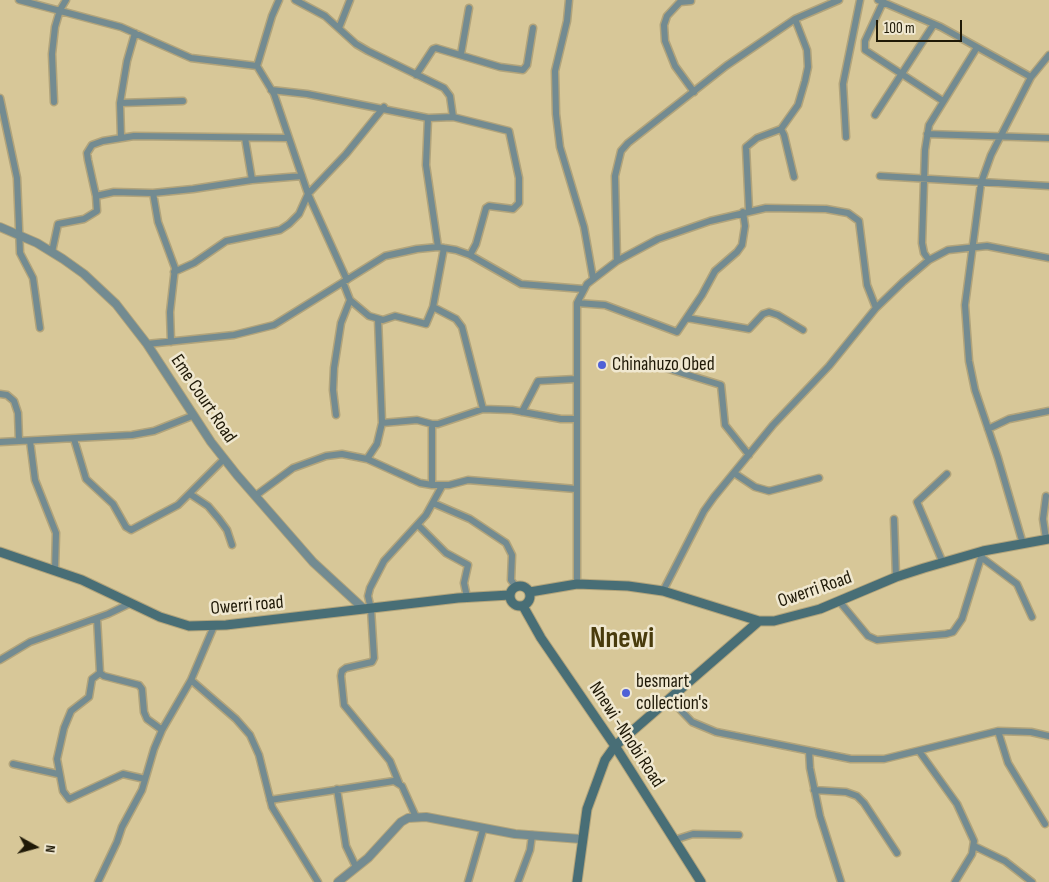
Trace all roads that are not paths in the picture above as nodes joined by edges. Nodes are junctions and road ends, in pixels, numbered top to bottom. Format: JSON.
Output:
{"nodes":[{"id":1,"x":19,"y":0,"type":"edge"},
{"id":2,"x":66,"y":0,"type":"edge"},
{"id":3,"x":280,"y":0,"type":"edge"},
{"id":4,"x":295,"y":0,"type":"edge"},
{"id":5,"x":350,"y":0,"type":"edge"},
{"id":6,"x":568,"y":0,"type":"edge"},
{"id":7,"x":839,"y":0,"type":"edge"},
{"id":8,"x":860,"y":0,"type":"edge"},
{"id":9,"x":691,"y":1,"type":"edge"},
{"id":10,"x":880,"y":1,"type":"edge"},
{"id":11,"x":469,"y":8,"type":"dead end"},
{"id":12,"x":60,"y":10,"type":"junction"},
{"id":13,"x":795,"y":19,"type":"junction"},
{"id":14,"x":934,"y":24,"type":"junction"},
{"id":15,"x":338,"y":28,"type":"junction"},
{"id":16,"x":533,"y":28,"type":"dead end"},
{"id":17,"x":135,"y":33,"type":"junction"},
{"id":18,"x":976,"y":49,"type":"junction"},
{"id":19,"x":461,"y":54,"type":"junction"},
{"id":20,"x":1049,"y":55,"type":"edge"},
{"id":21,"x":257,"y":66,"type":"junction"},
{"id":22,"x":900,"y":73,"type":"junction"},
{"id":23,"x":416,"y":75,"type":"junction"},
{"id":24,"x":1031,"y":77,"type":"junction"},
{"id":25,"x":271,"y":90,"type":"junction"},
{"id":26,"x":694,"y":92,"type":"junction"},
{"id":27,"x":0,"y":98,"type":"edge"},
{"id":28,"x":943,"y":100,"type":"junction"},
{"id":29,"x":183,"y":101,"type":"dead end"},
{"id":30,"x":54,"y":102,"type":"dead end"},
{"id":31,"x":120,"y":104,"type":"junction"},
{"id":32,"x":384,"y":107,"type":"junction"},
{"id":33,"x":875,"y":115,"type":"dead end"},
{"id":34,"x":453,"y":117,"type":"junction"},
{"id":35,"x":428,"y":118,"type":"junction"},
{"id":36,"x":781,"y":129,"type":"junction"},
{"id":37,"x":927,"y":134,"type":"junction"},
{"id":38,"x":1000,"y":135,"type":"junction"},
{"id":39,"x":121,"y":137,"type":"junction"},
{"id":40,"x":846,"y":137,"type":"dead end"},
{"id":41,"x":245,"y":138,"type":"junction"},
{"id":42,"x":288,"y":138,"type":"junction"},
{"id":43,"x":1049,"y":138,"type":"edge"},
{"id":44,"x":302,"y":176,"type":"junction"},
{"id":45,"x":880,"y":176,"type":"dead end"},
{"id":46,"x":794,"y":177,"type":"dead end"},
{"id":47,"x":924,"y":179,"type":"junction"},
{"id":48,"x":252,"y":180,"type":"junction"},
{"id":49,"x":981,"y":183,"type":"junction"},
{"id":50,"x":1049,"y":186,"type":"edge"},
{"id":51,"x":153,"y":193,"type":"junction"},
{"id":52,"x":308,"y":194,"type":"junction"},
{"id":53,"x":96,"y":196,"type":"junction"},
{"id":54,"x":746,"y":212,"type":"junction"},
{"id":55,"x":0,"y":228,"type":"edge"},
{"id":56,"x":20,"y":236,"type":"junction"},
{"id":57,"x":441,"y":247,"type":"junction"},
{"id":58,"x":972,"y":247,"type":"junction"},
{"id":59,"x":52,"y":252,"type":"junction"},
{"id":60,"x":470,"y":255,"type":"junction"},
{"id":61,"x":1049,"y":258,"type":"edge"},
{"id":62,"x":929,"y":260,"type":"junction"},
{"id":63,"x":617,"y":261,"type":"junction"},
{"id":64,"x":174,"y":272,"type":"junction"},
{"id":65,"x":593,"y":278,"type":"junction"},
{"id":66,"x":345,"y":281,"type":"junction"},
{"id":67,"x":583,"y":289,"type":"junction"},
{"id":68,"x":350,"y":300,"type":"junction"},
{"id":69,"x":577,"y":302,"type":"junction"},
{"id":70,"x":433,"y":308,"type":"junction"},
{"id":71,"x":876,"y":308,"type":"junction"},
{"id":72,"x":687,"y":318,"type":"junction"},
{"id":73,"x":378,"y":319,"type":"junction"},
{"id":74,"x":40,"y":328,"type":"dead end"},
{"id":75,"x":803,"y":330,"type":"dead end"},
{"id":76,"x":171,"y":342,"type":"junction"},
{"id":77,"x":147,"y":344,"type":"junction"},
{"id":78,"x":659,"y":366,"type":"dead end"},
{"id":79,"x":576,"y":378,"type":"junction"},
{"id":80,"x":0,"y":394,"type":"edge"},
{"id":81,"x":483,"y":409,"type":"junction"},
{"id":82,"x":1049,"y":410,"type":"edge"},
{"id":83,"x":522,"y":412,"type":"junction"},
{"id":84,"x":336,"y":415,"type":"dead end"},
{"id":85,"x":192,"y":416,"type":"junction"},
{"id":86,"x":577,"y":419,"type":"junction"},
{"id":87,"x":382,"y":423,"type":"junction"},
{"id":88,"x":432,"y":424,"type":"junction"},
{"id":89,"x":988,"y":429,"type":"junction"},
{"id":90,"x":74,"y":439,"type":"junction"},
{"id":91,"x":19,"y":441,"type":"junction"},
{"id":92,"x":30,"y":441,"type":"junction"},
{"id":93,"x":0,"y":442,"type":"edge"},
{"id":94,"x":749,"y":455,"type":"junction"},
{"id":95,"x":224,"y":459,"type":"junction"},
{"id":96,"x":367,"y":460,"type":"junction"},
{"id":97,"x":734,"y":473,"type":"junction"},
{"id":98,"x":947,"y":474,"type":"dead end"},
{"id":99,"x":820,"y":478,"type":"dead end"},
{"id":100,"x":432,"y":485,"type":"junction"},
{"id":101,"x":442,"y":486,"type":"junction"},
{"id":102,"x":576,"y":489,"type":"junction"},
{"id":103,"x":190,"y":494,"type":"junction"},
{"id":104,"x":255,"y":496,"type":"junction"},
{"id":105,"x":1046,"y":496,"type":"dead end"},
{"id":106,"x":433,"y":503,"type":"junction"},
{"id":107,"x":894,"y":519,"type":"dead end"},
{"id":108,"x":418,"y":525,"type":"junction"},
{"id":109,"x":1047,"y":539,"type":"edge"},
{"id":110,"x":1023,"y":544,"type":"junction"},
{"id":111,"x":232,"y":545,"type":"dead end"},
{"id":112,"x":0,"y":552,"type":"edge"},
{"id":113,"x":982,"y":554,"type":"junction"},
{"id":114,"x":943,"y":562,"type":"junction"},
{"id":115,"x":55,"y":570,"type":"junction"},
{"id":116,"x":896,"y":577,"type":"junction"},
{"id":117,"x":577,"y":584,"type":"junction"},
{"id":118,"x":516,"y":587,"type":"junction"},
{"id":119,"x":663,"y":591,"type":"junction"},
{"id":120,"x":530,"y":592,"type":"junction"},
{"id":121,"x":510,"y":595,"type":"junction"},
{"id":122,"x":467,"y":597,"type":"junction"},
{"id":123,"x":839,"y":601,"type":"junction"},
{"id":124,"x":130,"y":603,"type":"junction"},
{"id":125,"x":523,"y":606,"type":"junction"},
{"id":126,"x":368,"y":609,"type":"junction"},
{"id":127,"x":1032,"y":617,"type":"dead end"},
{"id":128,"x":96,"y":618,"type":"junction"},
{"id":129,"x":759,"y":621,"type":"junction"},
{"id":130,"x":214,"y":626,"type":"junction"},
{"id":131,"x":0,"y":660,"type":"edge"},
{"id":132,"x":100,"y":673,"type":"junction"},
{"id":133,"x":191,"y":680,"type":"junction"},
{"id":134,"x":670,"y":699,"type":"junction"},
{"id":135,"x":162,"y":730,"type":"junction"},
{"id":136,"x":998,"y":731,"type":"junction"},
{"id":137,"x":1049,"y":736,"type":"edge"},
{"id":138,"x":616,"y":746,"type":"junction"},
{"id":139,"x":809,"y":751,"type":"junction"},
{"id":140,"x":918,"y":752,"type":"junction"},
{"id":141,"x":13,"y":764,"type":"dead end"},
{"id":142,"x":58,"y":774,"type":"junction"},
{"id":143,"x":145,"y":778,"type":"junction"},
{"id":144,"x":399,"y":783,"type":"junction"},
{"id":145,"x":337,"y":789,"type":"junction"},
{"id":146,"x":814,"y":790,"type":"junction"},
{"id":147,"x":270,"y":800,"type":"junction"},
{"id":148,"x":416,"y":816,"type":"junction"},
{"id":149,"x":1045,"y":824,"type":"dead end"},
{"id":150,"x":483,"y":830,"type":"junction"},
{"id":151,"x":532,"y":835,"type":"junction"},
{"id":152,"x":739,"y":835,"type":"dead end"},
{"id":153,"x":582,"y":839,"type":"junction"},
{"id":154,"x":674,"y":840,"type":"junction"},
{"id":155,"x":974,"y":846,"type":"junction"},
{"id":156,"x":897,"y":853,"type":"dead end"},
{"id":157,"x":356,"y":867,"type":"junction"},
{"id":158,"x":339,"y":881,"type":"edge"},
{"id":159,"x":98,"y":882,"type":"edge"},
{"id":160,"x":318,"y":882,"type":"edge"},
{"id":161,"x":468,"y":882,"type":"edge"},
{"id":162,"x":518,"y":882,"type":"edge"},
{"id":163,"x":577,"y":882,"type":"edge"},
{"id":164,"x":701,"y":882,"type":"edge"},
{"id":165,"x":841,"y":882,"type":"edge"},
{"id":166,"x":955,"y":882,"type":"edge"},
{"id":167,"x":1032,"y":882,"type":"edge"}],
"edges":[{"from":1,"to":12,"type":"street"},
{"from":2,"to":12,"type":"street"},
{"from":3,"to":21,"type":"street"},
{"from":4,"to":15,"type":"street"},
{"from":5,"to":15,"type":"street"},
{"from":6,"to":65,"type":"street"},
{"from":7,"to":13,"type":"street"},
{"from":8,"to":40,"type":"street"},
{"from":9,"to":26,"type":"street"},
{"from":10,"to":14,"type":"street"},
{"from":10,"to":22,"type":"street"},
{"from":11,"to":19,"type":"street"},
{"from":12,"to":17,"type":"street"},
{"from":12,"to":30,"type":"street"},
{"from":13,"to":26,"type":"street"},
{"from":13,"to":36,"type":"street"},
{"from":14,"to":18,"type":"street"},
{"from":14,"to":22,"type":"street"},
{"from":15,"to":23,"type":"street"},
{"from":16,"to":19,"type":"street"},
{"from":17,"to":21,"type":"street"},
{"from":17,"to":31,"type":"street"},
{"from":18,"to":24,"type":"street"},
{"from":18,"to":28,"type":"street"},
{"from":19,"to":23,"type":"street"},
{"from":20,"to":24,"type":"street"},
{"from":21,"to":25,"type":"street"},
{"from":22,"to":28,"type":"street"},
{"from":22,"to":33,"type":"street"},
{"from":23,"to":34,"type":"street"},
{"from":24,"to":38,"type":"street"},
{"from":25,"to":32,"type":"street"},
{"from":25,"to":42,"type":"street"},
{"from":26,"to":63,"type":"street"},
{"from":27,"to":56,"type":"street"},
{"from":28,"to":37,"type":"street"},
{"from":29,"to":31,"type":"street"},
{"from":31,"to":39,"type":"street"},
{"from":32,"to":35,"type":"street"},
{"from":32,"to":52,"type":"street"},
{"from":34,"to":35,"type":"street"},
{"from":34,"to":60,"type":"street"},
{"from":35,"to":57,"type":"street"},
{"from":36,"to":46,"type":"street"},
{"from":36,"to":54,"type":"street"},
{"from":37,"to":38,"type":"street"},
{"from":37,"to":47,"type":"street"},
{"from":38,"to":43,"type":"street"},
{"from":38,"to":49,"type":"street"},
{"from":39,"to":41,"type":"street"},
{"from":39,"to":53,"type":"street"},
{"from":41,"to":42,"type":"street"},
{"from":41,"to":48,"type":"street"},
{"from":42,"to":44,"type":"street"},
{"from":44,"to":48,"type":"street"},
{"from":44,"to":52,"type":"street"},
{"from":45,"to":47,"type":"street"},
{"from":47,"to":49,"type":"street"},
{"from":47,"to":62,"type":"street"},
{"from":48,"to":51,"type":"street"},
{"from":49,"to":50,"type":"street"},
{"from":49,"to":58,"type":"street"},
{"from":51,"to":53,"type":"street"},
{"from":51,"to":64,"type":"street"},
{"from":52,"to":64,"type":"street"},
{"from":52,"to":66,"type":"street"},
{"from":53,"to":59,"type":"street"},
{"from":54,"to":63,"type":"street"},
{"from":54,"to":71,"type":"street"},
{"from":54,"to":72,"type":"street"},
{"from":55,"to":56,"type":"street","name":"Eme Court Road"},
{"from":56,"to":59,"type":"street","name":"Eme Court Road"},
{"from":56,"to":74,"type":"street"},
{"from":57,"to":60,"type":"street"},
{"from":57,"to":66,"type":"street"},
{"from":57,"to":70,"type":"street"},
{"from":58,"to":61,"type":"street"},
{"from":58,"to":62,"type":"street"},
{"from":58,"to":89,"type":"street"},
{"from":59,"to":77,"type":"street","name":"Eme Court Road"},
{"from":60,"to":67,"type":"street"},
{"from":62,"to":71,"type":"street"},
{"from":63,"to":65,"type":"street"},
{"from":64,"to":76,"type":"street"},
{"from":65,"to":67,"type":"street"},
{"from":66,"to":68,"type":"street"},
{"from":66,"to":76,"type":"street"},
{"from":67,"to":69,"type":"street"},
{"from":68,"to":73,"type":"street"},
{"from":68,"to":84,"type":"street"},
{"from":69,"to":72,"type":"street"},
{"from":69,"to":79,"type":"street"},
{"from":70,"to":73,"type":"street"},
{"from":70,"to":81,"type":"street"},
{"from":71,"to":94,"type":"street"},
{"from":72,"to":75,"type":"street"},
{"from":73,"to":87,"type":"street"},
{"from":76,"to":77,"type":"street"},
{"from":77,"to":85,"type":"street","name":"Eme Court Road"},
{"from":78,"to":94,"type":"street"},
{"from":79,"to":83,"type":"street"},
{"from":79,"to":86,"type":"street"},
{"from":80,"to":91,"type":"street"},
{"from":81,"to":83,"type":"street"},
{"from":81,"to":88,"type":"street"},
{"from":82,"to":89,"type":"street"},
{"from":83,"to":86,"type":"street"},
{"from":85,"to":90,"type":"street"},
{"from":85,"to":95,"type":"street","name":"Eme Court Road"},
{"from":86,"to":102,"type":"street"},
{"from":87,"to":88,"type":"street"},
{"from":87,"to":96,"type":"street"},
{"from":88,"to":100,"type":"street"},
{"from":89,"to":110,"type":"street"},
{"from":90,"to":92,"type":"street"},
{"from":90,"to":103,"type":"street"},
{"from":91,"to":92,"type":"street"},
{"from":91,"to":93,"type":"street"},
{"from":92,"to":115,"type":"street"},
{"from":94,"to":97,"type":"street"},
{"from":95,"to":103,"type":"street"},
{"from":95,"to":104,"type":"street","name":"Eme Court Road"},
{"from":96,"to":100,"type":"street"},
{"from":96,"to":104,"type":"street"},
{"from":97,"to":99,"type":"street"},
{"from":97,"to":119,"type":"street"},
{"from":98,"to":114,"type":"street"},
{"from":100,"to":101,"type":"street"},
{"from":101,"to":102,"type":"street"},
{"from":101,"to":106,"type":"street"},
{"from":102,"to":117,"type":"street"},
{"from":103,"to":111,"type":"street"},
{"from":104,"to":126,"type":"street","name":"Eme Court Road"},
{"from":105,"to":109,"type":"street"},
{"from":106,"to":108,"type":"street"},
{"from":106,"to":118,"type":"street"},
{"from":107,"to":116,"type":"street"},
{"from":108,"to":122,"type":"street"},
{"from":108,"to":126,"type":"street"},
{"from":109,"to":110,"type":"main road","name":"Owerri Road"},
{"from":110,"to":113,"type":"main road","name":"Owerri Road"},
{"from":112,"to":115,"type":"main road","name":"Owerri road"},
{"from":113,"to":114,"type":"main road","name":"Owerri Road"},
{"from":113,"to":123,"type":"street"},
{"from":113,"to":127,"type":"street"},
{"from":114,"to":116,"type":"main road","name":"Owerri Road"},
{"from":115,"to":124,"type":"main road","name":"Owerri road"},
{"from":116,"to":123,"type":"main road","name":"Owerri Road"},
{"from":117,"to":119,"type":"main road","name":"Owerri Road"},
{"from":117,"to":120,"type":"main road","name":"Owerri Road"},
{"from":118,"to":120,"type":"main road"},
{"from":118,"to":121,"type":"main road"},
{"from":119,"to":129,"type":"main road","name":"Owerri Road"},
{"from":120,"to":125,"type":"main road"},
{"from":121,"to":122,"type":"main road","name":"Owerri road"},
{"from":121,"to":125,"type":"main road"},
{"from":122,"to":126,"type":"main road","name":"Owerri road"},
{"from":123,"to":129,"type":"main road","name":"Owerri Road"},
{"from":124,"to":128,"type":"street"},
{"from":124,"to":130,"type":"main road","name":"Owerri road"},
{"from":125,"to":138,"type":"main road","name":"Nnewi -Nnobi Road"},
{"from":126,"to":130,"type":"main road","name":"Owerri road"},
{"from":126,"to":144,"type":"street"},
{"from":128,"to":131,"type":"street"},
{"from":128,"to":132,"type":"street"},
{"from":129,"to":134,"type":"main road"},
{"from":130,"to":133,"type":"street"},
{"from":132,"to":135,"type":"street"},
{"from":132,"to":142,"type":"street"},
{"from":133,"to":135,"type":"street"},
{"from":133,"to":147,"type":"street"},
{"from":134,"to":138,"type":"main road"},
{"from":134,"to":139,"type":"street"},
{"from":135,"to":143,"type":"street"},
{"from":136,"to":137,"type":"street"},
{"from":136,"to":140,"type":"street"},
{"from":136,"to":149,"type":"street"},
{"from":138,"to":153,"type":"main road"},
{"from":138,"to":154,"type":"main road","name":"Nnewi -Nnobi Road"},
{"from":139,"to":140,"type":"street"},
{"from":139,"to":146,"type":"street"},
{"from":140,"to":155,"type":"street"},
{"from":141,"to":142,"type":"street"},
{"from":142,"to":143,"type":"street"},
{"from":143,"to":159,"type":"street"},
{"from":144,"to":145,"type":"street"},
{"from":144,"to":148,"type":"street"},
{"from":145,"to":147,"type":"street"},
{"from":145,"to":157,"type":"street"},
{"from":146,"to":156,"type":"street"},
{"from":146,"to":165,"type":"street"},
{"from":147,"to":160,"type":"street"},
{"from":148,"to":150,"type":"street"},
{"from":148,"to":157,"type":"street"},
{"from":150,"to":151,"type":"street"},
{"from":150,"to":161,"type":"street"},
{"from":151,"to":153,"type":"street"},
{"from":151,"to":162,"type":"street"},
{"from":152,"to":154,"type":"street"},
{"from":153,"to":163,"type":"main road"},
{"from":154,"to":164,"type":"main road","name":"Nnewi -Nnobi Road"},
{"from":155,"to":166,"type":"street"},
{"from":155,"to":167,"type":"street"},
{"from":157,"to":158,"type":"street"}]}
